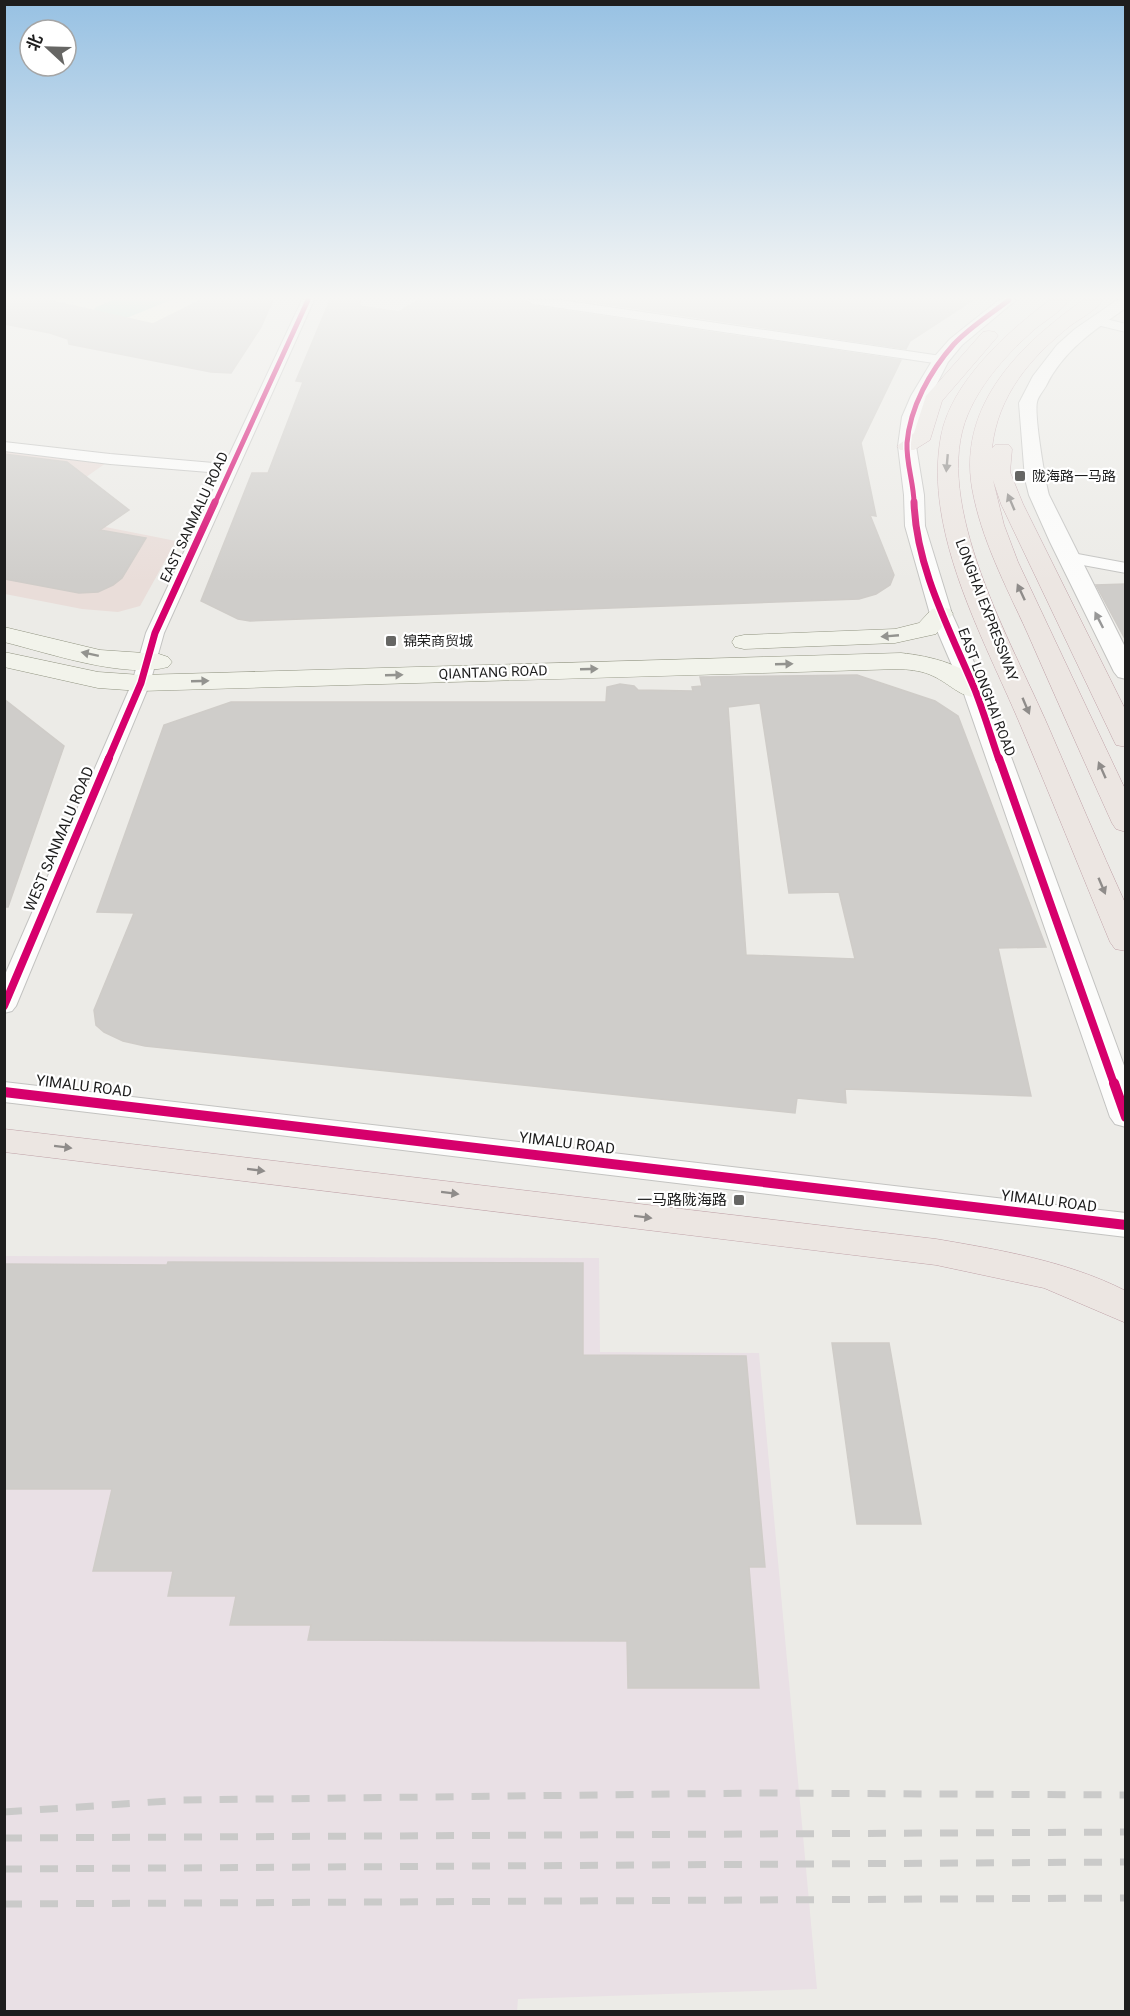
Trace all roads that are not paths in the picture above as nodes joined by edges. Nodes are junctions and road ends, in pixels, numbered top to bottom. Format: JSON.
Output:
{"nodes":[{"id":1,"x":265,"y":394,"type":"edge"},
{"id":2,"x":921,"y":394,"type":"edge"},
{"id":3,"x":938,"y":394,"type":"edge"},
{"id":4,"x":970,"y":394,"type":"edge"},
{"id":5,"x":999,"y":394,"type":"edge"},
{"id":6,"x":1033,"y":394,"type":"edge"},
{"id":7,"x":989,"y":417,"type":"junction"},
{"id":8,"x":4,"y":446,"type":"edge"},
{"id":9,"x":907,"y":446,"type":"junction"},
{"id":10,"x":231,"y":469,"type":"junction"},
{"id":11,"x":1067,"y":557,"type":"junction"},
{"id":12,"x":1125,"y":568,"type":"edge"},
{"id":13,"x":941,"y":614,"type":"junction"},
{"id":14,"x":4,"y":634,"type":"edge"},
{"id":15,"x":719,"y":643,"type":"dead end"},
{"id":16,"x":671,"y":644,"type":"dead end"},
{"id":17,"x":4,"y":659,"type":"edge"},
{"id":18,"x":144,"y":672,"type":"junction"},
{"id":19,"x":1125,"y":672,"type":"edge"},
{"id":20,"x":975,"y":691,"type":"junction"},
{"id":21,"x":1123,"y":735,"type":"edge"},
{"id":22,"x":1125,"y":823,"type":"edge"},
{"id":23,"x":1125,"y":942,"type":"edge"},
{"id":24,"x":4,"y":1006,"type":"edge"},
{"id":25,"x":4,"y":1092,"type":"edge"},
{"id":26,"x":1125,"y":1117,"type":"edge"},
{"id":27,"x":4,"y":1140,"type":"edge"},
{"id":28,"x":1125,"y":1225,"type":"edge"},
{"id":29,"x":1125,"y":1309,"type":"edge"}],
"edges":[{"from":1,"to":10,"type":"street","name":"EAST SANMALU ROAD"},
{"from":2,"to":9,"type":"street","name":"EAST LONGHAI ROAD"},
{"from":3,"to":9,"type":"highway"},
{"from":4,"to":23,"type":"highway","name":"LONGHAI EXPRESSWAY","one_way":true},
{"from":5,"to":7,"type":"highway"},
{"from":6,"to":11,"type":"street"},
{"from":21,"to":7,"type":"highway","one_way":true},
{"from":22,"to":7,"type":"highway","one_way":true},
{"from":8,"to":10,"type":"street"},
{"from":9,"to":13,"type":"street","name":"EAST LONGHAI ROAD"},
{"from":10,"to":18,"type":"street","name":"EAST SANMALU ROAD"},
{"from":11,"to":12,"type":"street"},
{"from":19,"to":11,"type":"street","one_way":true},
{"from":13,"to":15,"type":"main road","one_way":true},
{"from":13,"to":20,"type":"street","name":"EAST LONGHAI ROAD"},
{"from":18,"to":14,"type":"main road","name":"QIANTANG ROAD","one_way":true},
{"from":16,"to":18,"type":"main road","name":"QIANTANG ROAD"},
{"from":17,"to":18,"type":"main road","name":"QIANTANG ROAD"},
{"from":18,"to":20,"type":"main road","name":"QIANTANG ROAD","one_way":true},
{"from":18,"to":24,"type":"street","name":"WEST SANMALU ROAD"},
{"from":20,"to":26,"type":"street","name":"EAST LONGHAI ROAD"},
{"from":25,"to":28,"type":"street","name":"YIMALU ROAD"},
{"from":27,"to":29,"type":"highway","one_way":true}]}
